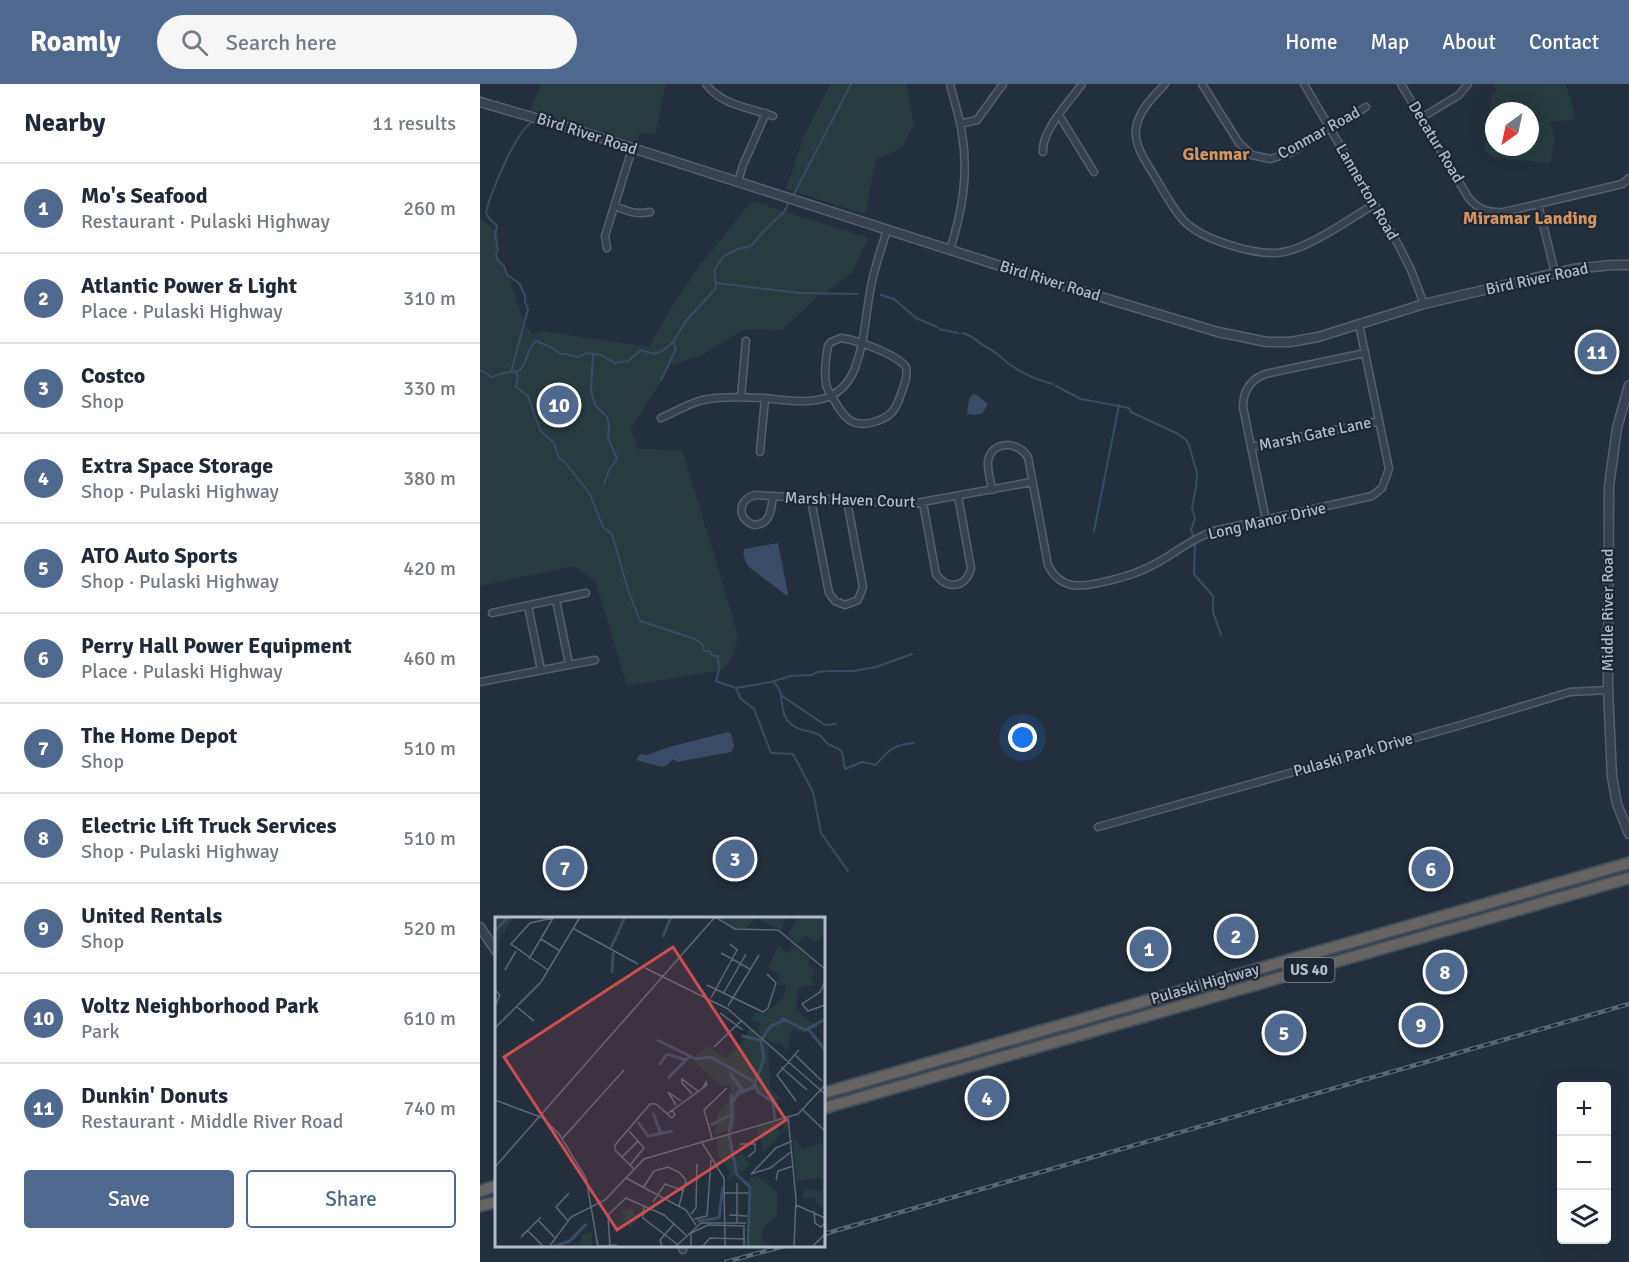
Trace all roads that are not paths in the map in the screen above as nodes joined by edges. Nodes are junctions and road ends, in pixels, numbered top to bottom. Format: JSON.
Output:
{"nodes":[{"id":1,"x":706,"y":84,"type":"edge"},
{"id":2,"x":950,"y":84,"type":"edge"},
{"id":3,"x":1003,"y":84,"type":"edge"},
{"id":4,"x":1082,"y":84,"type":"edge"},
{"id":5,"x":1165,"y":84,"type":"edge"},
{"id":6,"x":1202,"y":84,"type":"edge"},
{"id":7,"x":1304,"y":84,"type":"edge"},
{"id":8,"x":1401,"y":84,"type":"edge"},
{"id":9,"x":1468,"y":84,"type":"edge"},
{"id":10,"x":480,"y":102,"type":"edge"},
{"id":11,"x":1366,"y":107,"type":"dead end"},
{"id":12,"x":765,"y":113,"type":"junction"},
{"id":13,"x":1059,"y":115,"type":"junction"},
{"id":14,"x":773,"y":116,"type":"dead end"},
{"id":15,"x":1421,"y":118,"type":"junction"},
{"id":16,"x":960,"y":124,"type":"junction"},
{"id":17,"x":1330,"y":129,"type":"junction"},
{"id":18,"x":632,"y":149,"type":"junction"},
{"id":19,"x":1043,"y":152,"type":"dead end"},
{"id":20,"x":1094,"y":172,"type":"dead end"},
{"id":21,"x":1629,"y":178,"type":"edge"},
{"id":22,"x":738,"y":182,"type":"junction"},
{"id":23,"x":1375,"y":204,"type":"junction"},
{"id":24,"x":1538,"y":204,"type":"junction"},
{"id":25,"x":615,"y":206,"type":"junction"},
{"id":26,"x":650,"y":212,"type":"dead end"},
{"id":27,"x":887,"y":230,"type":"junction"},
{"id":28,"x":607,"y":248,"type":"dead end"},
{"id":29,"x":950,"y":250,"type":"junction"},
{"id":30,"x":1629,"y":265,"type":"edge"},
{"id":31,"x":1556,"y":273,"type":"junction"},
{"id":32,"x":1424,"y":304,"type":"junction"},
{"id":33,"x":1359,"y":324,"type":"junction"},
{"id":34,"x":746,"y":341,"type":"dead end"},
{"id":35,"x":862,"y":344,"type":"junction"},
{"id":36,"x":1365,"y":352,"type":"junction"},
{"id":37,"x":1629,"y":385,"type":"edge"},
{"id":38,"x":831,"y":394,"type":"junction"},
{"id":39,"x":741,"y":397,"type":"junction"},
{"id":40,"x":765,"y":398,"type":"junction"},
{"id":41,"x":661,"y":418,"type":"dead end"},
{"id":42,"x":1379,"y":420,"type":"junction"},
{"id":43,"x":1251,"y":447,"type":"junction"},
{"id":44,"x":760,"y":452,"type":"dead end"},
{"id":45,"x":1032,"y":482,"type":"junction"},
{"id":46,"x":992,"y":490,"type":"junction"},
{"id":47,"x":773,"y":496,"type":"junction"},
{"id":48,"x":958,"y":496,"type":"junction"},
{"id":49,"x":811,"y":500,"type":"junction"},
{"id":50,"x":847,"y":501,"type":"junction"},
{"id":51,"x":923,"y":503,"type":"junction"},
{"id":52,"x":1266,"y":520,"type":"junction"},
{"id":53,"x":586,"y":593,"type":"dead end"},
{"id":54,"x":556,"y":600,"type":"junction"},
{"id":55,"x":528,"y":606,"type":"junction"},
{"id":56,"x":492,"y":613,"type":"dead end"},
{"id":57,"x":595,"y":660,"type":"dead end"},
{"id":58,"x":568,"y":664,"type":"junction"},
{"id":59,"x":541,"y":670,"type":"junction"},
{"id":60,"x":480,"y":682,"type":"edge"},
{"id":61,"x":1608,"y":690,"type":"junction"},
{"id":62,"x":1098,"y":827,"type":"dead end"},
{"id":63,"x":1629,"y":834,"type":"edge"},
{"id":64,"x":1629,"y":863,"type":"edge"},
{"id":65,"x":1629,"y":878,"type":"edge"},
{"id":66,"x":480,"y":927,"type":"edge"},
{"id":67,"x":495,"y":950,"type":"edge"},
{"id":68,"x":825,"y":1092,"type":"edge"},
{"id":69,"x":825,"y":1108,"type":"edge"},
{"id":70,"x":495,"y":1186,"type":"edge"},
{"id":71,"x":480,"y":1191,"type":"edge"},
{"id":72,"x":495,"y":1202,"type":"edge"},
{"id":73,"x":480,"y":1206,"type":"edge"}],
"edges":[{"from":1,"to":12,"type":"street"},
{"from":2,"to":16,"type":"street"},
{"from":3,"to":16,"type":"street"},
{"from":4,"to":13,"type":"street"},
{"from":5,"to":23,"type":"street"},
{"from":6,"to":17,"type":"street","name":"Conmar Road"},
{"from":7,"to":17,"type":"street","name":"Lannerton Road"},
{"from":8,"to":15,"type":"street","name":"Decatur Road"},
{"from":9,"to":15,"type":"street"},
{"from":10,"to":18,"type":"street","name":"Bird River Road"},
{"from":11,"to":17,"type":"street","name":"Conmar Road"},
{"from":12,"to":14,"type":"street"},
{"from":12,"to":22,"type":"street"},
{"from":13,"to":19,"type":"street"},
{"from":13,"to":20,"type":"street"},
{"from":15,"to":24,"type":"street","name":"Decatur Road"},
{"from":16,"to":29,"type":"street"},
{"from":17,"to":23,"type":"street","name":"Lannerton Road"},
{"from":18,"to":22,"type":"street","name":"Bird River Road"},
{"from":18,"to":25,"type":"street"},
{"from":21,"to":24,"type":"street","name":"Decatur Road"},
{"from":22,"to":27,"type":"street","name":"Bird River Road"},
{"from":23,"to":32,"type":"street","name":"Lannerton Road"},
{"from":24,"to":31,"type":"street"},
{"from":25,"to":26,"type":"street"},
{"from":25,"to":28,"type":"street"},
{"from":27,"to":29,"type":"street","name":"Bird River Road"},
{"from":27,"to":35,"type":"street"},
{"from":29,"to":33,"type":"street","name":"Bird River Road"},
{"from":30,"to":31,"type":"street","name":"Bird River Road"},
{"from":31,"to":32,"type":"street","name":"Bird River Road"},
{"from":32,"to":33,"type":"street","name":"Bird River Road"},
{"from":33,"to":36,"type":"street","name":"Long Manor Drive"},
{"from":34,"to":39,"type":"street"},
{"from":35,"to":38,"type":"street"},
{"from":35,"to":38,"type":"street"},
{"from":35,"to":38,"type":"street"},
{"from":36,"to":42,"type":"street","name":"Long Manor Drive"},
{"from":36,"to":43,"type":"street"},
{"from":37,"to":61,"type":"street","name":"Middle River Road"},
{"from":38,"to":40,"type":"street"},
{"from":39,"to":40,"type":"street"},
{"from":39,"to":41,"type":"street"},
{"from":40,"to":44,"type":"street"},
{"from":42,"to":43,"type":"street","name":"Marsh Gate Lane"},
{"from":42,"to":52,"type":"street","name":"Long Manor Drive"},
{"from":43,"to":52,"type":"street"},
{"from":45,"to":46,"type":"street","name":"Marsh Haven Court"},
{"from":45,"to":46,"type":"street","name":"Long Manor Drive"},
{"from":45,"to":52,"type":"street","name":"Long Manor Drive"},
{"from":46,"to":48,"type":"street","name":"Marsh Haven Court"},
{"from":47,"to":47,"type":"street","name":"Marsh Haven Court"},
{"from":47,"to":49,"type":"street","name":"Marsh Haven Court"},
{"from":48,"to":51,"type":"street","name":"Marsh Haven Court"},
{"from":48,"to":51,"type":"street"},
{"from":49,"to":50,"type":"street","name":"Marsh Haven Court"},
{"from":49,"to":50,"type":"street"},
{"from":50,"to":51,"type":"street","name":"Marsh Haven Court"},
{"from":53,"to":54,"type":"street"},
{"from":54,"to":55,"type":"street"},
{"from":54,"to":58,"type":"street"},
{"from":55,"to":56,"type":"street"},
{"from":55,"to":59,"type":"street"},
{"from":57,"to":58,"type":"street"},
{"from":58,"to":59,"type":"street"},
{"from":59,"to":60,"type":"street"},
{"from":61,"to":62,"type":"street","name":"Pulaski Park Drive"},
{"from":61,"to":63,"type":"street","name":"Middle River Road"},
{"from":64,"to":68,"type":"highway","name":"Pulaski Highway","number":"US 40"},
{"from":65,"to":69,"type":"highway","name":"Pulaski Highway","number":"US 40"},
{"from":66,"to":67,"type":"street"},
{"from":70,"to":71,"type":"highway"},
{"from":72,"to":73,"type":"highway"}]}
